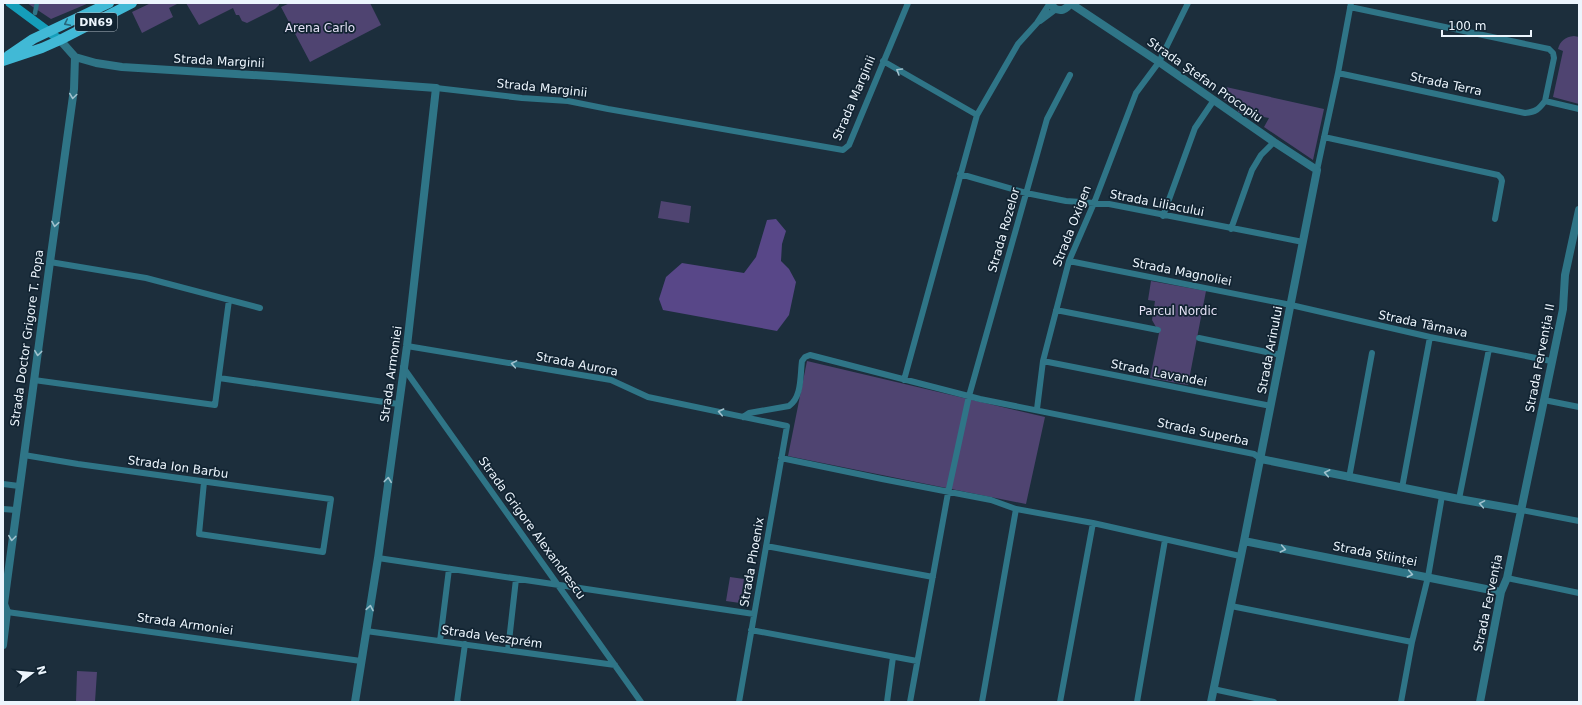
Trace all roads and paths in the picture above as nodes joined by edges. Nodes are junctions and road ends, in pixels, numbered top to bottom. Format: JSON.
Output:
{"nodes":[{"id":1,"x":10,"y":3,"type":"edge"},
{"id":2,"x":37,"y":3,"type":"edge"},
{"id":3,"x":109,"y":3,"type":"edge"},
{"id":4,"x":132,"y":3,"type":"edge"},
{"id":5,"x":908,"y":3,"type":"edge"},
{"id":6,"x":1043,"y":3,"type":"edge"},
{"id":7,"x":1050,"y":3,"type":"edge"},
{"id":8,"x":1188,"y":3,"type":"edge"},
{"id":9,"x":1068,"y":5,"type":"edge"},
{"id":10,"x":1350,"y":5,"type":"edge"},
{"id":11,"x":1056,"y":10,"type":"junction"},
{"id":12,"x":35,"y":13,"type":"dead end"},
{"id":13,"x":1037,"y":23,"type":"junction"},
{"id":14,"x":50,"y":32,"type":"junction"},
{"id":15,"x":60,"y":40,"type":"junction"},
{"id":16,"x":75,"y":57,"type":"junction"},
{"id":17,"x":3,"y":60,"type":"edge"},
{"id":18,"x":883,"y":61,"type":"junction"},
{"id":19,"x":1159,"y":62,"type":"junction"},
{"id":20,"x":1338,"y":73,"type":"junction"},
{"id":21,"x":1070,"y":75,"type":"dead end"},
{"id":22,"x":436,"y":88,"type":"junction"},
{"id":23,"x":1214,"y":100,"type":"junction"},
{"id":24,"x":1545,"y":101,"type":"junction"},
{"id":25,"x":1579,"y":109,"type":"edge"},
{"id":26,"x":976,"y":115,"type":"junction"},
{"id":27,"x":1324,"y":138,"type":"junction"},
{"id":28,"x":1274,"y":142,"type":"junction"},
{"id":29,"x":1317,"y":170,"type":"junction"},
{"id":30,"x":960,"y":174,"type":"junction"},
{"id":31,"x":1026,"y":193,"type":"junction"},
{"id":32,"x":1094,"y":203,"type":"junction"},
{"id":33,"x":1579,"y":210,"type":"edge"},
{"id":34,"x":1163,"y":216,"type":"junction"},
{"id":35,"x":1495,"y":219,"type":"dead end"},
{"id":36,"x":1231,"y":228,"type":"junction"},
{"id":37,"x":1303,"y":242,"type":"junction"},
{"id":38,"x":1576,"y":247,"type":"edge"},
{"id":39,"x":1069,"y":261,"type":"junction"},
{"id":40,"x":50,"y":262,"type":"junction"},
{"id":41,"x":229,"y":300,"type":"junction"},
{"id":42,"x":1291,"y":305,"type":"junction"},
{"id":43,"x":260,"y":308,"type":"dead end"},
{"id":44,"x":1056,"y":310,"type":"junction"},
{"id":45,"x":1158,"y":330,"type":"dead end"},
{"id":46,"x":1430,"y":337,"type":"junction"},
{"id":47,"x":1199,"y":338,"type":"dead end"},
{"id":48,"x":407,"y":346,"type":"junction"},
{"id":49,"x":1489,"y":349,"type":"junction"},
{"id":50,"x":1372,"y":353,"type":"dead end"},
{"id":51,"x":1281,"y":355,"type":"junction"},
{"id":52,"x":1043,"y":361,"type":"junction"},
{"id":53,"x":1551,"y":361,"type":"junction"},
{"id":54,"x":404,"y":367,"type":"junction"},
{"id":55,"x":219,"y":378,"type":"junction"},
{"id":56,"x":34,"y":380,"type":"junction"},
{"id":57,"x":904,"y":380,"type":"junction"},
{"id":58,"x":969,"y":396,"type":"junction"},
{"id":59,"x":1544,"y":400,"type":"junction"},
{"id":60,"x":398,"y":404,"type":"junction"},
{"id":61,"x":1271,"y":406,"type":"junction"},
{"id":62,"x":1579,"y":407,"type":"edge"},
{"id":63,"x":1037,"y":409,"type":"junction"},
{"id":64,"x":743,"y":417,"type":"junction"},
{"id":65,"x":787,"y":426,"type":"joint"},
{"id":66,"x":24,"y":455,"type":"junction"},
{"id":67,"x":781,"y":458,"type":"junction"},
{"id":68,"x":1260,"y":459,"type":"junction"},
{"id":69,"x":1349,"y":478,"type":"junction"},
{"id":70,"x":204,"y":482,"type":"junction"},
{"id":71,"x":3,"y":484,"type":"edge"},
{"id":72,"x":19,"y":486,"type":"junction"},
{"id":73,"x":1402,"y":488,"type":"junction"},
{"id":74,"x":948,"y":493,"type":"junction"},
{"id":75,"x":1442,"y":496,"type":"junction"},
{"id":76,"x":1460,"y":500,"type":"junction"},
{"id":77,"x":3,"y":509,"type":"edge"},
{"id":78,"x":1016,"y":509,"type":"junction"},
{"id":79,"x":16,"y":510,"type":"junction"},
{"id":80,"x":1521,"y":510,"type":"junction"},
{"id":81,"x":1579,"y":521,"type":"edge"},
{"id":82,"x":1093,"y":523,"type":"junction"},
{"id":83,"x":1165,"y":540,"type":"junction"},
{"id":84,"x":1244,"y":541,"type":"junction"},
{"id":85,"x":766,"y":546,"type":"junction"},
{"id":86,"x":1240,"y":556,"type":"junction"},
{"id":87,"x":378,"y":558,"type":"junction"},
{"id":88,"x":449,"y":569,"type":"junction"},
{"id":89,"x":933,"y":577,"type":"junction"},
{"id":90,"x":1428,"y":577,"type":"junction"},
{"id":91,"x":1507,"y":578,"type":"junction"},
{"id":92,"x":516,"y":579,"type":"junction"},
{"id":93,"x":558,"y":585,"type":"junction"},
{"id":94,"x":1501,"y":592,"type":"junction"},
{"id":95,"x":1579,"y":592,"type":"edge"},
{"id":96,"x":1231,"y":606,"type":"junction"},
{"id":97,"x":7,"y":612,"type":"junction"},
{"id":98,"x":754,"y":614,"type":"junction"},
{"id":99,"x":751,"y":630,"type":"junction"},
{"id":100,"x":366,"y":631,"type":"junction"},
{"id":101,"x":440,"y":641,"type":"junction"},
{"id":102,"x":1412,"y":642,"type":"junction"},
{"id":103,"x":465,"y":644,"type":"junction"},
{"id":104,"x":3,"y":645,"type":"edge"},
{"id":105,"x":508,"y":650,"type":"junction"},
{"id":106,"x":893,"y":657,"type":"junction"},
{"id":107,"x":361,"y":661,"type":"junction"},
{"id":108,"x":917,"y":661,"type":"junction"},
{"id":109,"x":615,"y":665,"type":"junction"},
{"id":110,"x":1213,"y":689,"type":"junction"},
{"id":111,"x":887,"y":701,"type":"edge"},
{"id":112,"x":355,"y":702,"type":"edge"},
{"id":113,"x":458,"y":702,"type":"edge"},
{"id":114,"x":641,"y":702,"type":"edge"},
{"id":115,"x":739,"y":702,"type":"edge"},
{"id":116,"x":895,"y":702,"type":"edge"},
{"id":117,"x":910,"y":702,"type":"edge"},
{"id":118,"x":982,"y":702,"type":"edge"},
{"id":119,"x":1060,"y":702,"type":"edge"},
{"id":120,"x":1137,"y":702,"type":"edge"},
{"id":121,"x":1211,"y":702,"type":"edge"},
{"id":122,"x":1274,"y":702,"type":"edge"},
{"id":123,"x":1401,"y":702,"type":"edge"},
{"id":124,"x":1480,"y":702,"type":"edge"}],
"edges":[{"from":1,"to":14,"type":"main road"},
{"from":2,"to":12,"type":"street"},
{"from":3,"to":14,"type":"main road","number":"DN69","one_way":true},
{"from":4,"to":15,"type":"main road","number":"DN69"},
{"from":5,"to":18,"type":"street","name":"Strada Marginii"},
{"from":6,"to":13,"type":"street"},
{"from":7,"to":11,"type":"street"},
{"from":7,"to":13,"type":"street"},
{"from":8,"to":19,"type":"street","name":"Strada Oxigen"},
{"from":9,"to":11,"type":"street","name":"Strada Ștefan Procopiu"},
{"from":9,"to":19,"type":"street","name":"Strada Ștefan Procopiu"},
{"from":10,"to":20,"type":"street","name":"Strada Arinului"},
{"from":10,"to":24,"type":"street"},
{"from":11,"to":13,"type":"street"},
{"from":13,"to":26,"type":"street"},
{"from":14,"to":15,"type":"main road"},
{"from":14,"to":17,"type":"main road","number":"DN69"},
{"from":15,"to":16,"type":"street"},
{"from":15,"to":17,"type":"main road","number":"DN69"},
{"from":16,"to":22,"type":"street","name":"Strada Marginii"},
{"from":16,"to":40,"type":"street","name":"Strada Doctor Grigore T. Popa","one_way":true},
{"from":18,"to":22,"type":"street","name":"Strada Marginii"},
{"from":26,"to":18,"type":"street","one_way":true},
{"from":19,"to":23,"type":"street","name":"Strada Ștefan Procopiu"},
{"from":19,"to":32,"type":"street","name":"Strada Oxigen"},
{"from":20,"to":24,"type":"street","name":"Strada Terra"},
{"from":20,"to":27,"type":"street","name":"Strada Arinului"},
{"from":21,"to":31,"type":"street","name":"Strada Rozelor"},
{"from":22,"to":48,"type":"street","name":"Strada Armoniei"},
{"from":23,"to":28,"type":"street","name":"Strada Ștefan Procopiu"},
{"from":23,"to":34,"type":"street"},
{"from":24,"to":25,"type":"street"},
{"from":26,"to":30,"type":"street"},
{"from":27,"to":29,"type":"street","name":"Strada Arinului"},
{"from":27,"to":35,"type":"street"},
{"from":28,"to":29,"type":"street","name":"Strada Ștefan Procopiu"},
{"from":28,"to":36,"type":"street"},
{"from":29,"to":37,"type":"street","name":"Strada Arinului"},
{"from":30,"to":31,"type":"street","name":"Strada Liliacului"},
{"from":30,"to":57,"type":"street"},
{"from":31,"to":32,"type":"street","name":"Strada Liliacului"},
{"from":31,"to":58,"type":"street","name":"Strada Rozelor"},
{"from":32,"to":34,"type":"street","name":"Strada Liliacului"},
{"from":32,"to":39,"type":"street","name":"Strada Oxigen"},
{"from":33,"to":38,"type":"street","name":"Strada Fervenția II"},
{"from":34,"to":36,"type":"street","name":"Strada Liliacului"},
{"from":36,"to":37,"type":"street","name":"Strada Liliacului"},
{"from":37,"to":42,"type":"street","name":"Strada Arinului"},
{"from":38,"to":53,"type":"street","name":"Strada Fervenția II"},
{"from":39,"to":42,"type":"street","name":"Strada Magnoliei"},
{"from":39,"to":44,"type":"street","name":"Strada Oxigen"},
{"from":40,"to":41,"type":"street"},
{"from":40,"to":56,"type":"street","name":"Strada Doctor Grigore T. Popa","one_way":true},
{"from":41,"to":43,"type":"street"},
{"from":41,"to":55,"type":"street"},
{"from":42,"to":46,"type":"street","name":"Strada Târnava"},
{"from":42,"to":51,"type":"street","name":"Strada Arinului"},
{"from":44,"to":45,"type":"street"},
{"from":44,"to":52,"type":"street","name":"Strada Oxigen"},
{"from":46,"to":49,"type":"street","name":"Strada Târnava"},
{"from":46,"to":73,"type":"street"},
{"from":47,"to":51,"type":"street"},
{"from":48,"to":54,"type":"street","name":"Strada Armoniei"},
{"from":64,"to":48,"type":"street","name":"Strada Aurora","one_way":true},
{"from":49,"to":53,"type":"street","name":"Strada Târnava"},
{"from":49,"to":76,"type":"street"},
{"from":50,"to":69,"type":"street"},
{"from":51,"to":61,"type":"street","name":"Strada Arinului"},
{"from":52,"to":61,"type":"street","name":"Strada Lavandei"},
{"from":52,"to":63,"type":"street","name":"Strada Oxigen"},
{"from":53,"to":59,"type":"street","name":"Strada Fervenția II"},
{"from":54,"to":60,"type":"street","name":"Strada Armoniei"},
{"from":54,"to":93,"type":"street","name":"Strada Grigore Alexandrescu"},
{"from":55,"to":56,"type":"street"},
{"from":55,"to":60,"type":"street"},
{"from":56,"to":66,"type":"street","name":"Strada Doctor Grigore T. Popa"},
{"from":57,"to":58,"type":"street","name":"Strada Superba"},
{"from":57,"to":64,"type":"street","name":"Strada Superba"},
{"from":58,"to":63,"type":"street","name":"Strada Superba"},
{"from":58,"to":74,"type":"street","name":"Strada Rozelor"},
{"from":59,"to":62,"type":"street"},
{"from":59,"to":80,"type":"street","name":"Strada Fervenția II"},
{"from":87,"to":60,"type":"street","name":"Strada Armoniei","one_way":true},
{"from":61,"to":68,"type":"street","name":"Strada Arinului"},
{"from":63,"to":68,"type":"street","name":"Strada Superba"},
{"from":64,"to":65,"type":"street","name":"Strada Aurora"},
{"from":65,"to":67,"type":"street","name":"Strada Phoenix"},
{"from":66,"to":70,"type":"street","name":"Strada Ion Barbu"},
{"from":66,"to":72,"type":"street","name":"Strada Doctor Grigore T. Popa"},
{"from":67,"to":74,"type":"street"},
{"from":67,"to":85,"type":"street","name":"Strada Phoenix"},
{"from":69,"to":68,"type":"street","name":"Strada Superba","one_way":true},
{"from":68,"to":84,"type":"street","name":"Strada Arinului"},
{"from":69,"to":73,"type":"street","name":"Strada Superba"},
{"from":70,"to":70,"type":"street","name":"Strada Ion Barbu"},
{"from":71,"to":72,"type":"street"},
{"from":72,"to":79,"type":"street","name":"Strada Doctor Grigore T. Popa"},
{"from":73,"to":75,"type":"street","name":"Strada Superba"},
{"from":74,"to":78,"type":"street"},
{"from":74,"to":89,"type":"street","name":"Strada Rozelor"},
{"from":75,"to":76,"type":"street","name":"Strada Superba"},
{"from":75,"to":90,"type":"street"},
{"from":80,"to":76,"type":"street","name":"Strada Superba","one_way":true},
{"from":77,"to":79,"type":"street"},
{"from":78,"to":82,"type":"street"},
{"from":78,"to":118,"type":"street"},
{"from":79,"to":97,"type":"street","name":"Strada Doctor Grigore T. Popa","one_way":true},
{"from":80,"to":81,"type":"street"},
{"from":80,"to":91,"type":"street","name":"Strada Fervenția"},
{"from":82,"to":83,"type":"street"},
{"from":82,"to":119,"type":"street"},
{"from":83,"to":86,"type":"street"},
{"from":83,"to":120,"type":"street"},
{"from":84,"to":86,"type":"street","name":"Strada Arinului"},
{"from":84,"to":90,"type":"street","name":"Strada Științei","one_way":true},
{"from":85,"to":89,"type":"street"},
{"from":85,"to":98,"type":"street","name":"Strada Phoenix"},
{"from":86,"to":96,"type":"street","name":"Strada Arinului"},
{"from":87,"to":88,"type":"street"},
{"from":100,"to":87,"type":"street","name":"Strada Armoniei","one_way":true},
{"from":88,"to":92,"type":"street"},
{"from":88,"to":101,"type":"street"},
{"from":89,"to":108,"type":"street","name":"Strada Rozelor"},
{"from":90,"to":94,"type":"street","name":"Strada Științei"},
{"from":90,"to":102,"type":"street"},
{"from":91,"to":94,"type":"street","name":"Strada Fervenția"},
{"from":91,"to":95,"type":"street"},
{"from":92,"to":93,"type":"street"},
{"from":92,"to":105,"type":"street"},
{"from":93,"to":98,"type":"street"},
{"from":93,"to":109,"type":"street","name":"Strada Grigore Alexandrescu"},
{"from":94,"to":124,"type":"street","name":"Strada Fervenția"},
{"from":96,"to":102,"type":"street"},
{"from":96,"to":110,"type":"street","name":"Strada Arinului"},
{"from":97,"to":104,"type":"street","name":"Strada Doctor Grigore T. Popa"},
{"from":97,"to":107,"type":"street","name":"Strada Armoniei"},
{"from":98,"to":99,"type":"street","name":"Strada Phoenix"},
{"from":99,"to":106,"type":"street"},
{"from":99,"to":115,"type":"street","name":"Strada Phoenix"},
{"from":100,"to":101,"type":"street","name":"Strada Veszprém"},
{"from":100,"to":107,"type":"street","name":"Strada Armoniei"},
{"from":101,"to":103,"type":"street","name":"Strada Veszprém"},
{"from":102,"to":123,"type":"street"},
{"from":103,"to":105,"type":"street","name":"Strada Veszprém"},
{"from":103,"to":113,"type":"street"},
{"from":105,"to":109,"type":"street","name":"Strada Veszprém"},
{"from":106,"to":108,"type":"street"},
{"from":106,"to":111,"type":"street"},
{"from":107,"to":112,"type":"street","name":"Strada Armoniei"},
{"from":108,"to":117,"type":"street","name":"Strada Rozelor"},
{"from":109,"to":114,"type":"street","name":"Strada Grigore Alexandrescu"},
{"from":110,"to":121,"type":"street","name":"Strada Arinului"},
{"from":110,"to":122,"type":"street"},
{"from":111,"to":116,"type":"street"}]}
